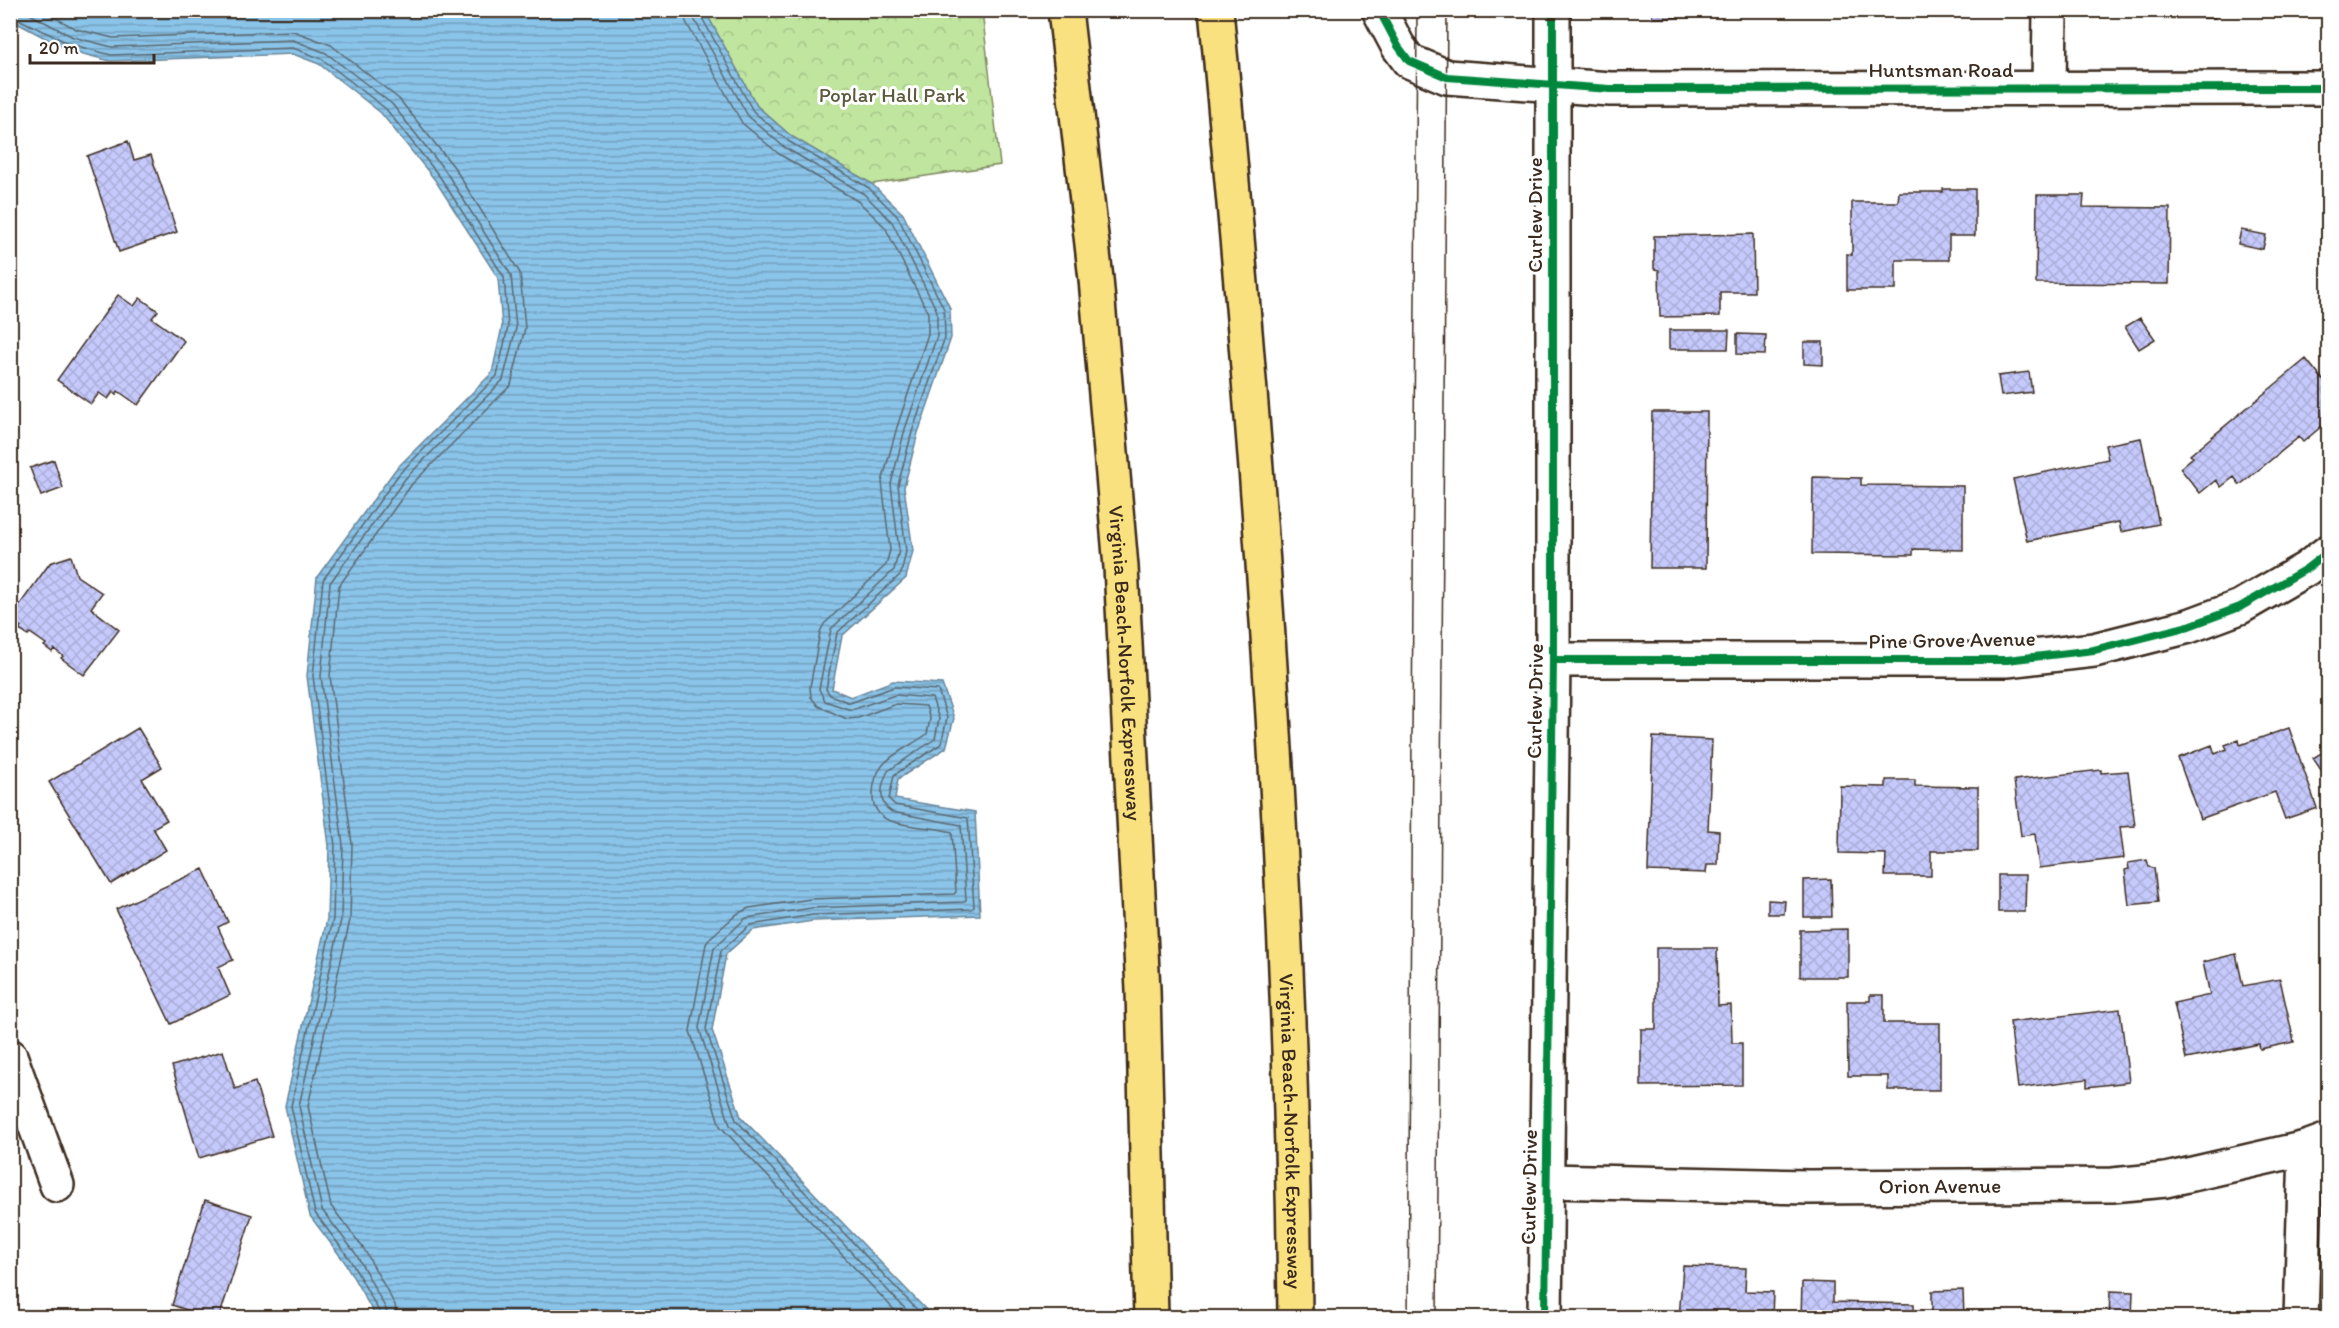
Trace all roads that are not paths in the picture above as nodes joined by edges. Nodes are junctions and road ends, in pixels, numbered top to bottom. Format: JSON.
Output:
{"nodes":[{"id":1,"x":1065,"y":10,"type":"edge"},
{"id":2,"x":1216,"y":10,"type":"edge"},
{"id":3,"x":1379,"y":10,"type":"edge"},
{"id":4,"x":1553,"y":10,"type":"edge"},
{"id":5,"x":2050,"y":10,"type":"edge"},
{"id":6,"x":1554,"y":85,"type":"junction"},
{"id":7,"x":2049,"y":88,"type":"junction"},
{"id":8,"x":2328,"y":88,"type":"edge"},
{"id":9,"x":2328,"y":552,"type":"edge"},
{"id":10,"x":1553,"y":660,"type":"junction"},
{"id":11,"x":10,"y":1056,"type":"edge"},
{"id":12,"x":2317,"y":1144,"type":"edge"},
{"id":13,"x":1547,"y":1181,"type":"junction"},
{"id":14,"x":57,"y":1185,"type":"dead end"},
{"id":15,"x":2316,"y":1222,"type":"edge"},
{"id":16,"x":1151,"y":1317,"type":"edge"},
{"id":17,"x":1295,"y":1317,"type":"edge"},
{"id":18,"x":1545,"y":1317,"type":"edge"},
{"id":19,"x":2301,"y":1317,"type":"edge"}],
"edges":[{"from":1,"to":16,"type":"highway","name":"Virginia Beach-Norfolk Expressway"},
{"from":2,"to":17,"type":"highway","name":"Virginia Beach-Norfolk Expressway"},
{"from":3,"to":6,"type":"street"},
{"from":4,"to":6,"type":"street","name":"Curlew Drive"},
{"from":5,"to":7,"type":"street"},
{"from":6,"to":7,"type":"street","name":"Huntsman Road"},
{"from":6,"to":10,"type":"street","name":"Curlew Drive"},
{"from":7,"to":8,"type":"street","name":"Huntsman Road"},
{"from":9,"to":10,"type":"street","name":"Pine Grove Avenue"},
{"from":10,"to":13,"type":"street","name":"Curlew Drive"},
{"from":11,"to":14,"type":"street"},
{"from":12,"to":13,"type":"street","name":"Orion Avenue"},
{"from":12,"to":15,"type":"street"},
{"from":13,"to":18,"type":"street","name":"Curlew Drive"},
{"from":15,"to":19,"type":"street"}]}
